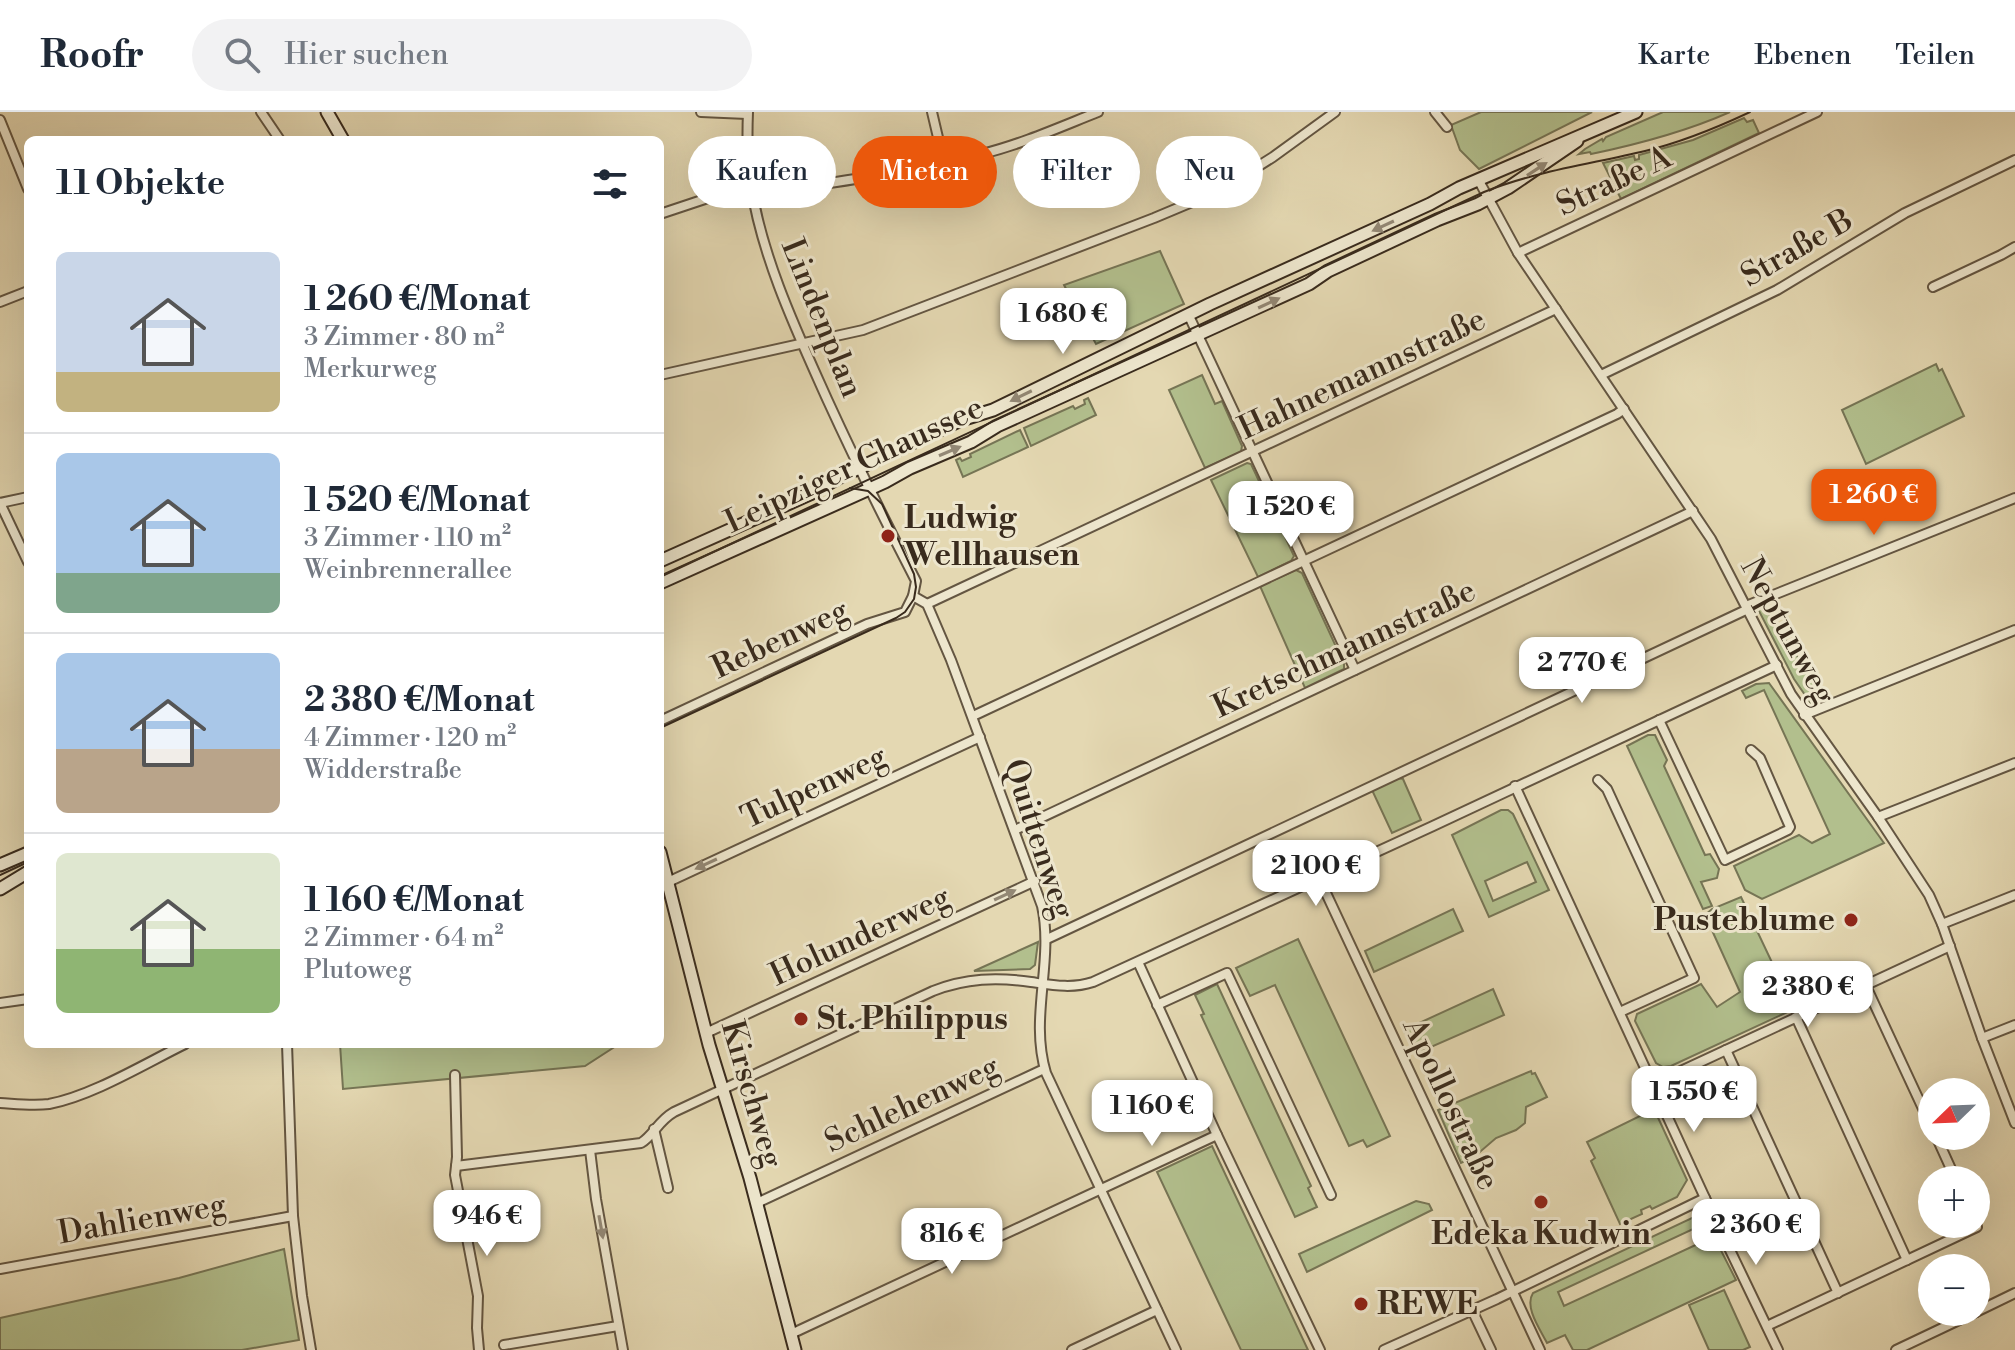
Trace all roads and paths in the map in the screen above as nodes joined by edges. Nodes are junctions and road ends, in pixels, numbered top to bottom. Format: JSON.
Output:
{"nodes":[{"id":1,"x":261,"y":112,"type":"edge"},
{"id":2,"x":327,"y":112,"type":"edge"},
{"id":3,"x":701,"y":112,"type":"edge"},
{"id":4,"x":932,"y":112,"type":"edge"},
{"id":5,"x":1098,"y":112,"type":"edge"},
{"id":6,"x":1335,"y":112,"type":"edge"},
{"id":7,"x":1435,"y":112,"type":"edge"},
{"id":8,"x":1636,"y":112,"type":"edge"},
{"id":9,"x":1817,"y":112,"type":"edge"},
{"id":10,"x":748,"y":113,"type":"edge"},
{"id":11,"x":0,"y":120,"type":"edge"},
{"id":12,"x":1447,"y":127,"type":"dead end"},
{"id":13,"x":277,"y":136,"type":"edge"},
{"id":14,"x":341,"y":136,"type":"edge"},
{"id":15,"x":749,"y":136,"type":"edge"},
{"id":16,"x":938,"y":136,"type":"edge"},
{"id":17,"x":1584,"y":136,"type":"junction"},
{"id":18,"x":997,"y":149,"type":"edge"},
{"id":19,"x":2015,"y":160,"type":"edge"},
{"id":20,"x":24,"y":179,"type":"edge"},
{"id":21,"x":1479,"y":181,"type":"junction"},
{"id":22,"x":1488,"y":199,"type":"junction"},
{"id":23,"x":688,"y":205,"type":"edge"},
{"id":24,"x":755,"y":208,"type":"edge"},
{"id":25,"x":664,"y":213,"type":"edge"},
{"id":26,"x":2015,"y":247,"type":"edge"},
{"id":27,"x":1518,"y":253,"type":"junction"},
{"id":28,"x":1933,"y":287,"type":"dead end"},
{"id":29,"x":24,"y":293,"type":"edge"},
{"id":30,"x":0,"y":302,"type":"edge"},
{"id":31,"x":1556,"y":309,"type":"junction"},
{"id":32,"x":1189,"y":316,"type":"junction"},
{"id":33,"x":1198,"y":335,"type":"junction"},
{"id":34,"x":802,"y":344,"type":"junction"},
{"id":35,"x":664,"y":374,"type":"edge"},
{"id":36,"x":1601,"y":375,"type":"junction"},
{"id":37,"x":1624,"y":409,"type":"junction"},
{"id":38,"x":1253,"y":452,"type":"junction"},
{"id":39,"x":859,"y":469,"type":"junction"},
{"id":40,"x":869,"y":488,"type":"junction"},
{"id":41,"x":24,"y":498,"type":"edge"},
{"id":42,"x":2015,"y":498,"type":"edge"},
{"id":43,"x":0,"y":503,"type":"edge"},
{"id":44,"x":1693,"y":511,"type":"junction"},
{"id":45,"x":24,"y":554,"type":"edge"},
{"id":46,"x":664,"y":559,"type":"edge"},
{"id":47,"x":1303,"y":560,"type":"junction"},
{"id":48,"x":664,"y":581,"type":"edge"},
{"id":49,"x":913,"y":596,"type":"junction"},
{"id":50,"x":927,"y":604,"type":"junction"},
{"id":51,"x":1747,"y":607,"type":"junction"},
{"id":52,"x":2015,"y":630,"type":"edge"},
{"id":53,"x":1777,"y":665,"type":"junction"},
{"id":54,"x":1355,"y":670,"type":"junction"},
{"id":55,"x":1804,"y":715,"type":"junction"},
{"id":56,"x":973,"y":716,"type":"junction"},
{"id":57,"x":664,"y":719,"type":"edge"},
{"id":58,"x":1659,"y":720,"type":"junction"},
{"id":59,"x":980,"y":737,"type":"junction"},
{"id":60,"x":1751,"y":750,"type":"dead end"},
{"id":61,"x":2015,"y":763,"type":"edge"},
{"id":62,"x":1598,"y":780,"type":"dead end"},
{"id":63,"x":1515,"y":786,"type":"junction"},
{"id":64,"x":1878,"y":817,"type":"junction"},
{"id":65,"x":1015,"y":830,"type":"junction"},
{"id":66,"x":24,"y":855,"type":"edge"},
{"id":67,"x":0,"y":865,"type":"edge"},
{"id":68,"x":664,"y":867,"type":"edge"},
{"id":69,"x":24,"y":874,"type":"edge"},
{"id":70,"x":1319,"y":878,"type":"junction"},
{"id":71,"x":1035,"y":881,"type":"junction"},
{"id":72,"x":668,"y":882,"type":"junction"},
{"id":73,"x":0,"y":889,"type":"edge"},
{"id":74,"x":2015,"y":895,"type":"edge"},
{"id":75,"x":1942,"y":924,"type":"junction"},
{"id":76,"x":1047,"y":939,"type":"junction"},
{"id":77,"x":1950,"y":946,"type":"junction"},
{"id":78,"x":1138,"y":962,"type":"junction"},
{"id":79,"x":1042,"y":984,"type":"junction"},
{"id":80,"x":1865,"y":984,"type":"junction"},
{"id":81,"x":24,"y":1000,"type":"edge"},
{"id":82,"x":0,"y":1003,"type":"edge"},
{"id":83,"x":1157,"y":1005,"type":"junction"},
{"id":84,"x":1620,"y":1012,"type":"junction"},
{"id":85,"x":1796,"y":1017,"type":"junction"},
{"id":86,"x":2015,"y":1025,"type":"edge"},
{"id":87,"x":706,"y":1033,"type":"junction"},
{"id":88,"x":1982,"y":1038,"type":"junction"},
{"id":89,"x":177,"y":1048,"type":"edge"},
{"id":90,"x":287,"y":1048,"type":"edge"},
{"id":91,"x":1726,"y":1050,"type":"junction"},
{"id":92,"x":1044,"y":1069,"type":"junction"},
{"id":93,"x":455,"y":1075,"type":"dead end"},
{"id":94,"x":1653,"y":1084,"type":"junction"},
{"id":95,"x":723,"y":1089,"type":"junction"},
{"id":96,"x":1918,"y":1098,"type":"edge"},
{"id":97,"x":0,"y":1103,"type":"edge"},
{"id":98,"x":2015,"y":1123,"type":"edge"},
{"id":99,"x":654,"y":1129,"type":"junction"},
{"id":100,"x":1217,"y":1135,"type":"junction"},
{"id":101,"x":590,"y":1150,"type":"junction"},
{"id":102,"x":456,"y":1166,"type":"junction"},
{"id":103,"x":668,"y":1188,"type":"dead end"},
{"id":104,"x":1100,"y":1190,"type":"junction"},
{"id":105,"x":1331,"y":1195,"type":"dead end"},
{"id":106,"x":1705,"y":1198,"type":"junction"},
{"id":107,"x":757,"y":1203,"type":"junction"},
{"id":108,"x":293,"y":1216,"type":"junction"},
{"id":109,"x":1951,"y":1238,"type":"edge"},
{"id":110,"x":1907,"y":1260,"type":"junction"},
{"id":111,"x":0,"y":1269,"type":"edge"},
{"id":112,"x":1512,"y":1291,"type":"junction"},
{"id":113,"x":1838,"y":1293,"type":"junction"},
{"id":114,"x":2015,"y":1295,"type":"edge"},
{"id":115,"x":1990,"y":1306,"type":"edge"},
{"id":116,"x":1157,"y":1310,"type":"junction"},
{"id":117,"x":1472,"y":1310,"type":"junction"},
{"id":118,"x":618,"y":1326,"type":"junction"},
{"id":119,"x":1767,"y":1326,"type":"junction"},
{"id":120,"x":1947,"y":1326,"type":"edge"},
{"id":121,"x":791,"y":1334,"type":"junction"},
{"id":122,"x":504,"y":1345,"type":"dead end"},
{"id":123,"x":311,"y":1350,"type":"edge"},
{"id":124,"x":478,"y":1350,"type":"edge"},
{"id":125,"x":623,"y":1350,"type":"edge"},
{"id":126,"x":795,"y":1350,"type":"edge"},
{"id":127,"x":1072,"y":1350,"type":"edge"},
{"id":128,"x":1176,"y":1350,"type":"edge"},
{"id":129,"x":1320,"y":1350,"type":"edge"},
{"id":130,"x":1384,"y":1350,"type":"edge"},
{"id":131,"x":1491,"y":1350,"type":"edge"},
{"id":132,"x":1540,"y":1350,"type":"edge"},
{"id":133,"x":1778,"y":1350,"type":"edge"},
{"id":134,"x":1896,"y":1350,"type":"edge"}],
"edges":[{"from":1,"to":13,"type":"street"},
{"from":2,"to":14,"type":"main road"},
{"from":3,"to":10,"type":"street"},
{"from":4,"to":16,"type":"street"},
{"from":5,"to":18,"type":"street"},
{"from":6,"to":34,"type":"street"},
{"from":7,"to":12,"type":"street"},
{"from":8,"to":17,"type":"main road","name":"Leipziger Chaussee"},
{"from":9,"to":27,"type":"street","name":"Straße A"},
{"from":10,"to":15,"type":"street","name":"Lindenplan"},
{"from":11,"to":20,"type":"street"},
{"from":17,"to":21,"type":"main road","name":"Leipziger Chaussee"},
{"from":22,"to":17,"type":"main road","name":"Leipziger Chaussee","one_way":true},
{"from":19,"to":36,"type":"street","name":"Straße B"},
{"from":21,"to":22,"type":"street","name":"Neptunweg"},
{"from":21,"to":32,"type":"main road","name":"Leipziger Chaussee","one_way":true},
{"from":22,"to":27,"type":"street","name":"Neptunweg"},
{"from":33,"to":22,"type":"main road","name":"Leipziger Chaussee","one_way":true},
{"from":23,"to":25,"type":"street"},
{"from":24,"to":34,"type":"street","name":"Lindenplan"},
{"from":26,"to":28,"type":"street"},
{"from":27,"to":31,"type":"street","name":"Neptunweg"},
{"from":29,"to":30,"type":"street"},
{"from":31,"to":36,"type":"street","name":"Neptunweg"},
{"from":31,"to":38,"type":"street","name":"Hahnemannstraße"},
{"from":32,"to":33,"type":"street"},
{"from":32,"to":39,"type":"main road","name":"Leipziger Chaussee","one_way":true},
{"from":33,"to":38,"type":"street"},
{"from":40,"to":33,"type":"main road","name":"Leipziger Chaussee","one_way":true},
{"from":34,"to":35,"type":"street"},
{"from":34,"to":39,"type":"street","name":"Lindenplan"},
{"from":36,"to":37,"type":"street","name":"Neptunweg"},
{"from":37,"to":44,"type":"street","name":"Neptunweg"},
{"from":37,"to":47,"type":"street"},
{"from":38,"to":47,"type":"street"},
{"from":38,"to":50,"type":"street","name":"Hahnemannstraße"},
{"from":39,"to":40,"type":"street","name":"Lindenplan"},
{"from":39,"to":46,"type":"main road","name":"Leipziger Chaussee"},
{"from":40,"to":48,"type":"main road","name":"Leipziger Chaussee"},
{"from":40,"to":49,"type":"street"},
{"from":41,"to":43,"type":"street"},
{"from":42,"to":51,"type":"street"},
{"from":43,"to":45,"type":"street"},
{"from":44,"to":51,"type":"street","name":"Neptunweg"},
{"from":44,"to":54,"type":"street","name":"Kretschmannstraße"},
{"from":47,"to":54,"type":"street"},
{"from":47,"to":56,"type":"street"},
{"from":49,"to":50,"type":"street"},
{"from":49,"to":57,"type":"street","name":"Rebenweg"},
{"from":50,"to":56,"type":"street","name":"Quittenweg"},
{"from":51,"to":53,"type":"street","name":"Neptunweg"},
{"from":51,"to":76,"type":"street"},
{"from":52,"to":55,"type":"street"},
{"from":53,"to":55,"type":"street","name":"Neptunweg"},
{"from":53,"to":58,"type":"street"},
{"from":54,"to":65,"type":"street","name":"Kretschmannstraße"},
{"from":55,"to":64,"type":"street","name":"Neptunweg"},
{"from":56,"to":59,"type":"street","name":"Quittenweg"},
{"from":58,"to":60,"type":"street"},
{"from":58,"to":63,"type":"street"},
{"from":59,"to":65,"type":"street","name":"Quittenweg"},
{"from":59,"to":72,"type":"street","name":"Tulpenweg","one_way":true},
{"from":61,"to":64,"type":"street"},
{"from":62,"to":84,"type":"street"},
{"from":63,"to":70,"type":"street"},
{"from":63,"to":84,"type":"street"},
{"from":64,"to":75,"type":"street","name":"Neptunweg"},
{"from":65,"to":71,"type":"street","name":"Quittenweg"},
{"from":66,"to":67,"type":"main road"},
{"from":68,"to":72,"type":"main road","name":"Kirschweg"},
{"from":69,"to":73,"type":"main road"},
{"from":70,"to":78,"type":"street"},
{"from":70,"to":112,"type":"street","name":"Apollostraße"},
{"from":71,"to":76,"type":"street","name":"Quittenweg"},
{"from":87,"to":71,"type":"street","name":"Holunderweg","one_way":true},
{"from":72,"to":87,"type":"main road","name":"Kirschweg"},
{"from":74,"to":75,"type":"street"},
{"from":75,"to":77,"type":"street","name":"Neptunweg"},
{"from":76,"to":79,"type":"street","name":"Quittenweg"},
{"from":77,"to":80,"type":"street"},
{"from":77,"to":88,"type":"street","name":"Neptunweg"},
{"from":78,"to":79,"type":"street"},
{"from":78,"to":83,"type":"street"},
{"from":79,"to":92,"type":"street","name":"Quittenweg"},
{"from":79,"to":95,"type":"street"},
{"from":80,"to":85,"type":"street"},
{"from":80,"to":96,"type":"street"},
{"from":81,"to":82,"type":"street"},
{"from":83,"to":100,"type":"street"},
{"from":83,"to":105,"type":"street"},
{"from":84,"to":94,"type":"street"},
{"from":85,"to":91,"type":"street"},
{"from":85,"to":110,"type":"street"},
{"from":86,"to":88,"type":"street"},
{"from":87,"to":95,"type":"main road","name":"Kirschweg"},
{"from":88,"to":98,"type":"street","name":"Neptunweg"},
{"from":89,"to":97,"type":"street"},
{"from":90,"to":108,"type":"street"},
{"from":91,"to":94,"type":"street"},
{"from":91,"to":113,"type":"street"},
{"from":92,"to":104,"type":"street","name":"Quittenweg"},
{"from":92,"to":107,"type":"street","name":"Schlehenweg"},
{"from":93,"to":102,"type":"street"},
{"from":94,"to":106,"type":"street"},
{"from":95,"to":99,"type":"street"},
{"from":95,"to":107,"type":"main road","name":"Kirschweg"},
{"from":99,"to":101,"type":"street"},
{"from":99,"to":103,"type":"street"},
{"from":100,"to":104,"type":"street"},
{"from":100,"to":129,"type":"street"},
{"from":101,"to":102,"type":"street"},
{"from":101,"to":118,"type":"street","one_way":true},
{"from":102,"to":124,"type":"street"},
{"from":104,"to":116,"type":"street","name":"Quittenweg"},
{"from":104,"to":121,"type":"street"},
{"from":106,"to":112,"type":"street"},
{"from":106,"to":119,"type":"street"},
{"from":107,"to":121,"type":"main road","name":"Kirschweg"},
{"from":108,"to":111,"type":"street","name":"Dahlienweg"},
{"from":108,"to":123,"type":"street"},
{"from":109,"to":110,"type":"street"},
{"from":110,"to":113,"type":"street"},
{"from":112,"to":117,"type":"street"},
{"from":112,"to":132,"type":"street","name":"Apollostraße"},
{"from":113,"to":119,"type":"street"},
{"from":114,"to":115,"type":"street"},
{"from":116,"to":127,"type":"street"},
{"from":116,"to":128,"type":"street","name":"Quittenweg"},
{"from":117,"to":130,"type":"street"},
{"from":117,"to":131,"type":"street"},
{"from":118,"to":122,"type":"street"},
{"from":118,"to":125,"type":"street"},
{"from":119,"to":133,"type":"street"},
{"from":120,"to":134,"type":"street"},
{"from":121,"to":126,"type":"main road","name":"Kirschweg"}]}
